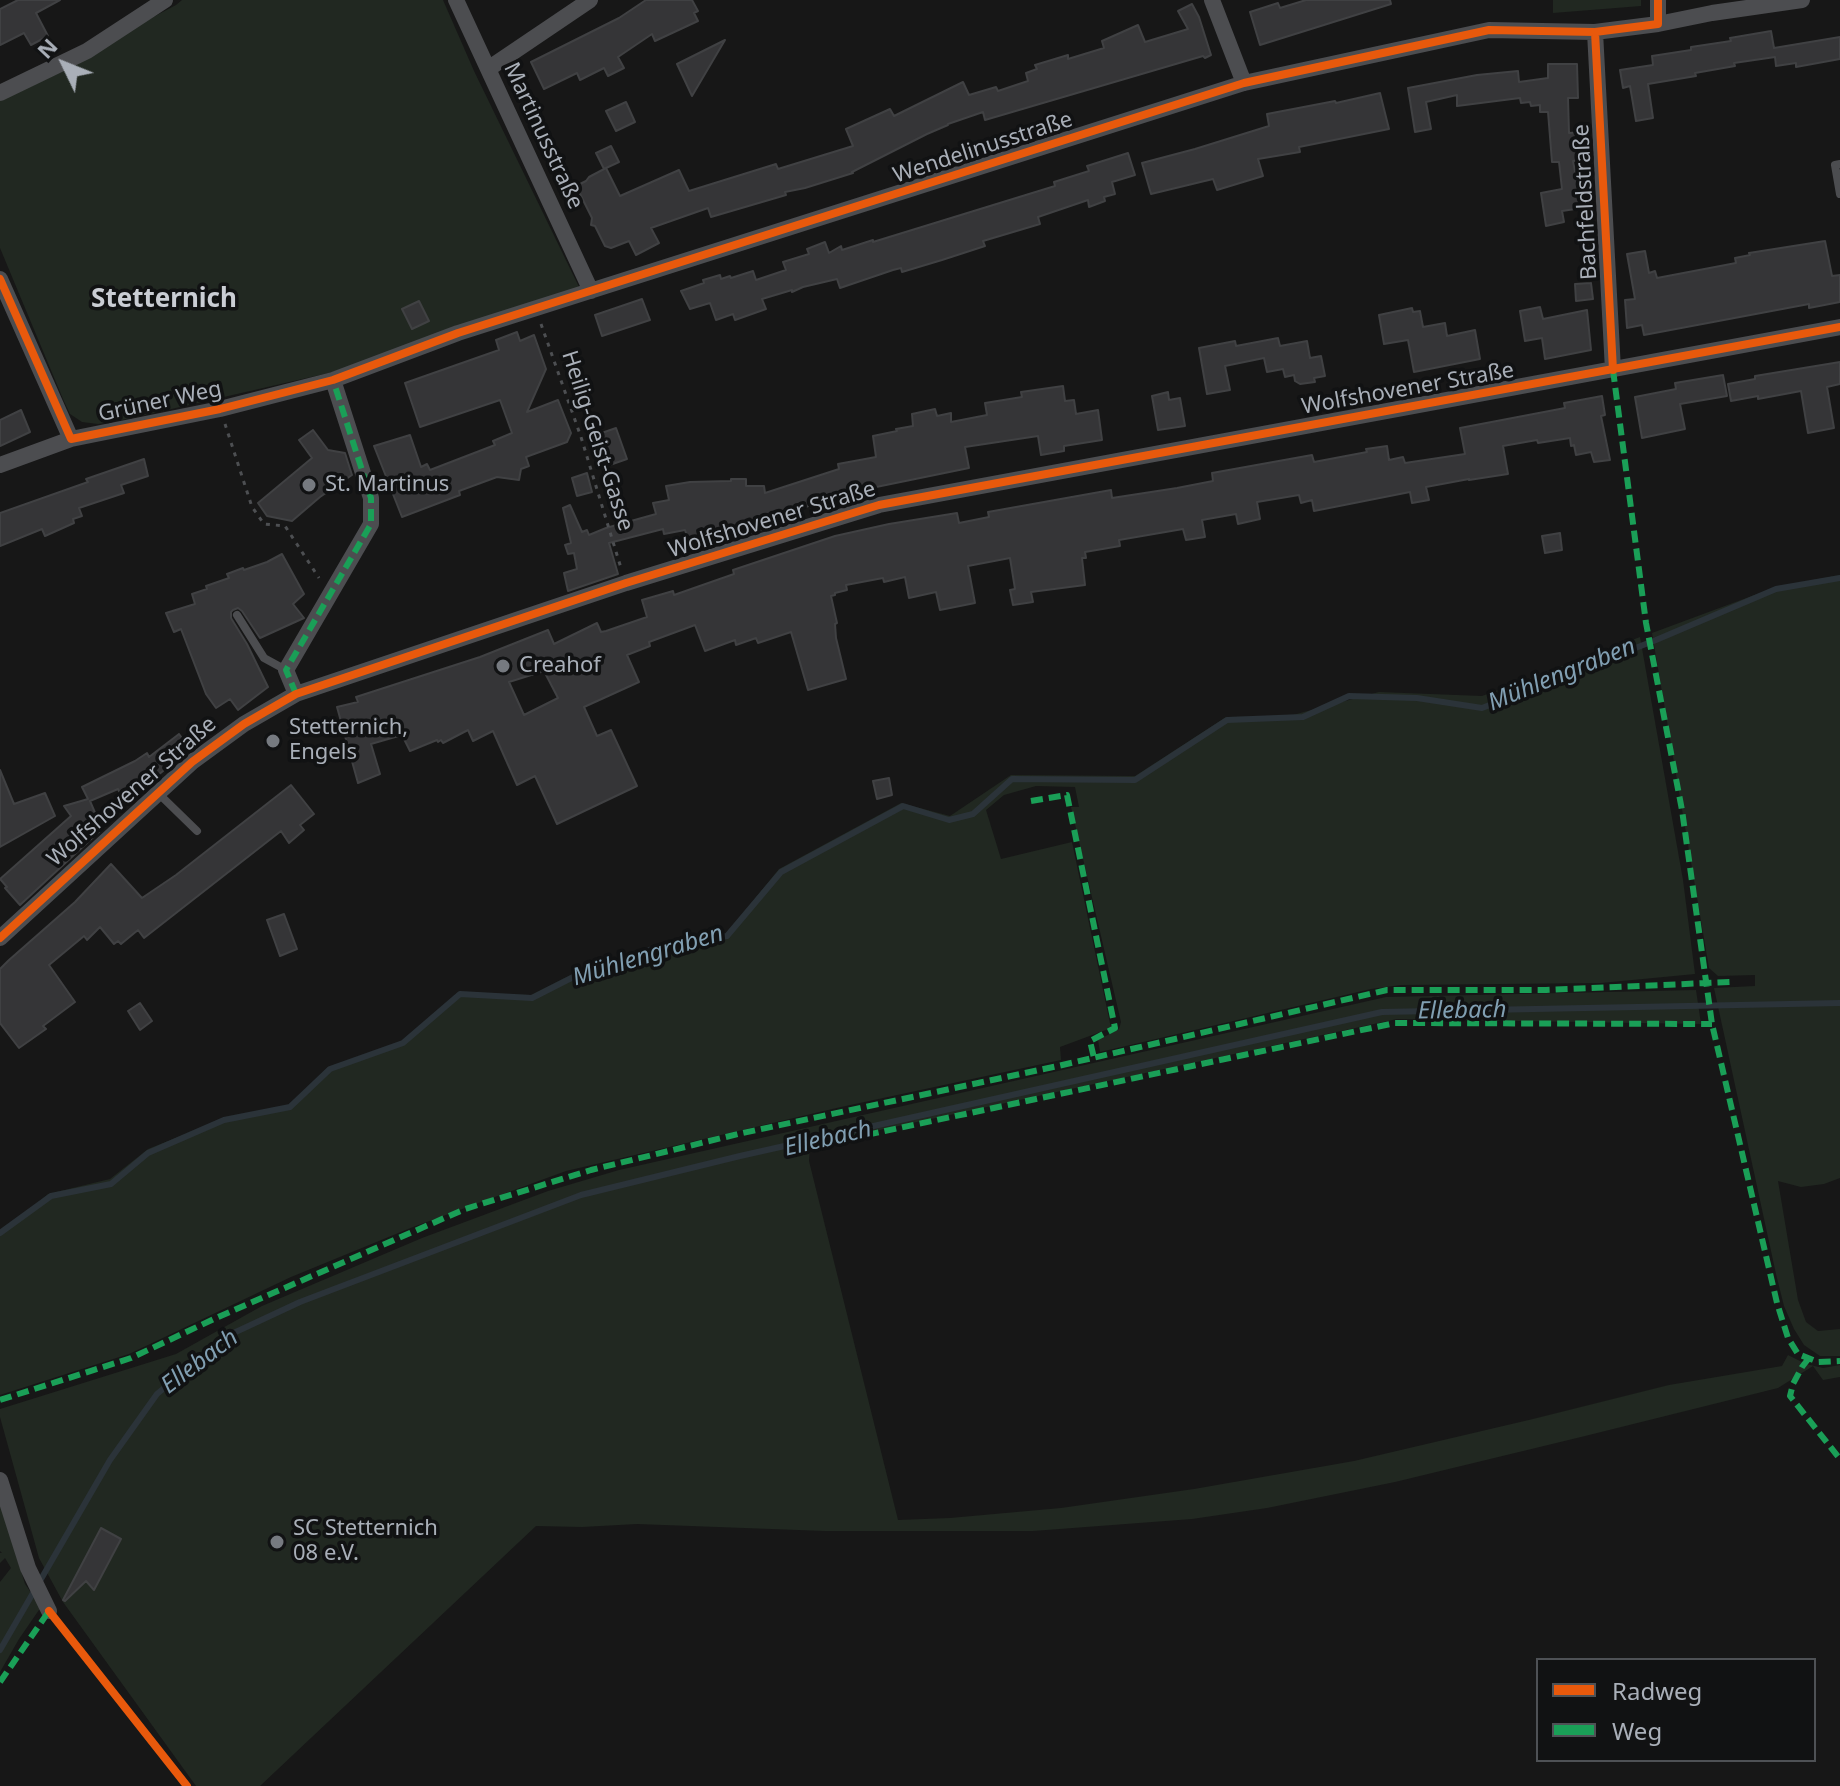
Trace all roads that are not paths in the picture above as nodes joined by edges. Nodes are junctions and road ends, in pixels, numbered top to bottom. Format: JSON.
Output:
{"nodes":[{"id":1,"x":165,"y":0,"type":"edge"},
{"id":2,"x":456,"y":0,"type":"edge"},
{"id":3,"x":590,"y":0,"type":"edge"},
{"id":4,"x":1212,"y":0,"type":"edge"},
{"id":5,"x":1658,"y":0,"type":"edge"},
{"id":6,"x":1802,"y":0,"type":"edge"},
{"id":7,"x":1658,"y":24,"type":"junction"},
{"id":8,"x":1595,"y":32,"type":"junction"},
{"id":9,"x":488,"y":69,"type":"junction"},
{"id":10,"x":1244,"y":83,"type":"junction"},
{"id":11,"x":0,"y":93,"type":"edge"},
{"id":12,"x":1840,"y":164,"type":"edge"},
{"id":13,"x":1840,"y":194,"type":"edge"},
{"id":14,"x":0,"y":279,"type":"edge"},
{"id":15,"x":591,"y":291,"type":"junction"},
{"id":16,"x":1840,"y":327,"type":"edge"},
{"id":17,"x":1613,"y":370,"type":"junction"},
{"id":18,"x":333,"y":380,"type":"junction"},
{"id":19,"x":71,"y":439,"type":"junction"},
{"id":20,"x":0,"y":465,"type":"edge"},
{"id":21,"x":237,"y":615,"type":"dead end"},
{"id":22,"x":286,"y":670,"type":"junction"},
{"id":23,"x":296,"y":694,"type":"junction"},
{"id":24,"x":158,"y":793,"type":"junction"},
{"id":25,"x":197,"y":831,"type":"dead end"},
{"id":26,"x":0,"y":938,"type":"edge"},
{"id":27,"x":0,"y":1480,"type":"edge"},
{"id":28,"x":49,"y":1611,"type":"dead end"}],
"edges":[{"from":1,"to":11,"type":"street"},
{"from":2,"to":9,"type":"street","name":"Martinusstraße"},
{"from":3,"to":9,"type":"street"},
{"from":4,"to":10,"type":"street"},
{"from":5,"to":7,"type":"street"},
{"from":6,"to":7,"type":"street","name":"Wendelinusstraße"},
{"from":7,"to":8,"type":"street","name":"Wendelinusstraße"},
{"from":8,"to":10,"type":"street","name":"Wendelinusstraße"},
{"from":8,"to":17,"type":"street","name":"Bachfeldstraße"},
{"from":9,"to":15,"type":"street","name":"Martinusstraße"},
{"from":10,"to":15,"type":"street","name":"Wendelinusstraße"},
{"from":12,"to":13,"type":"lane"},
{"from":14,"to":19,"type":"street","name":"Grüner Weg"},
{"from":15,"to":18,"type":"street","name":"Wendelinusstraße"},
{"from":16,"to":17,"type":"street","name":"Wolfshovener Straße"},
{"from":17,"to":23,"type":"street","name":"Wolfshovener Straße"},
{"from":18,"to":19,"type":"street","name":"Grüner Weg"},
{"from":18,"to":22,"type":"street"},
{"from":19,"to":20,"type":"street"},
{"from":21,"to":22,"type":"lane"},
{"from":22,"to":23,"type":"street"},
{"from":23,"to":24,"type":"street","name":"Wolfshovener Straße"},
{"from":24,"to":25,"type":"lane"},
{"from":24,"to":26,"type":"street","name":"Wolfshovener Straße"},
{"from":27,"to":28,"type":"street"}]}
